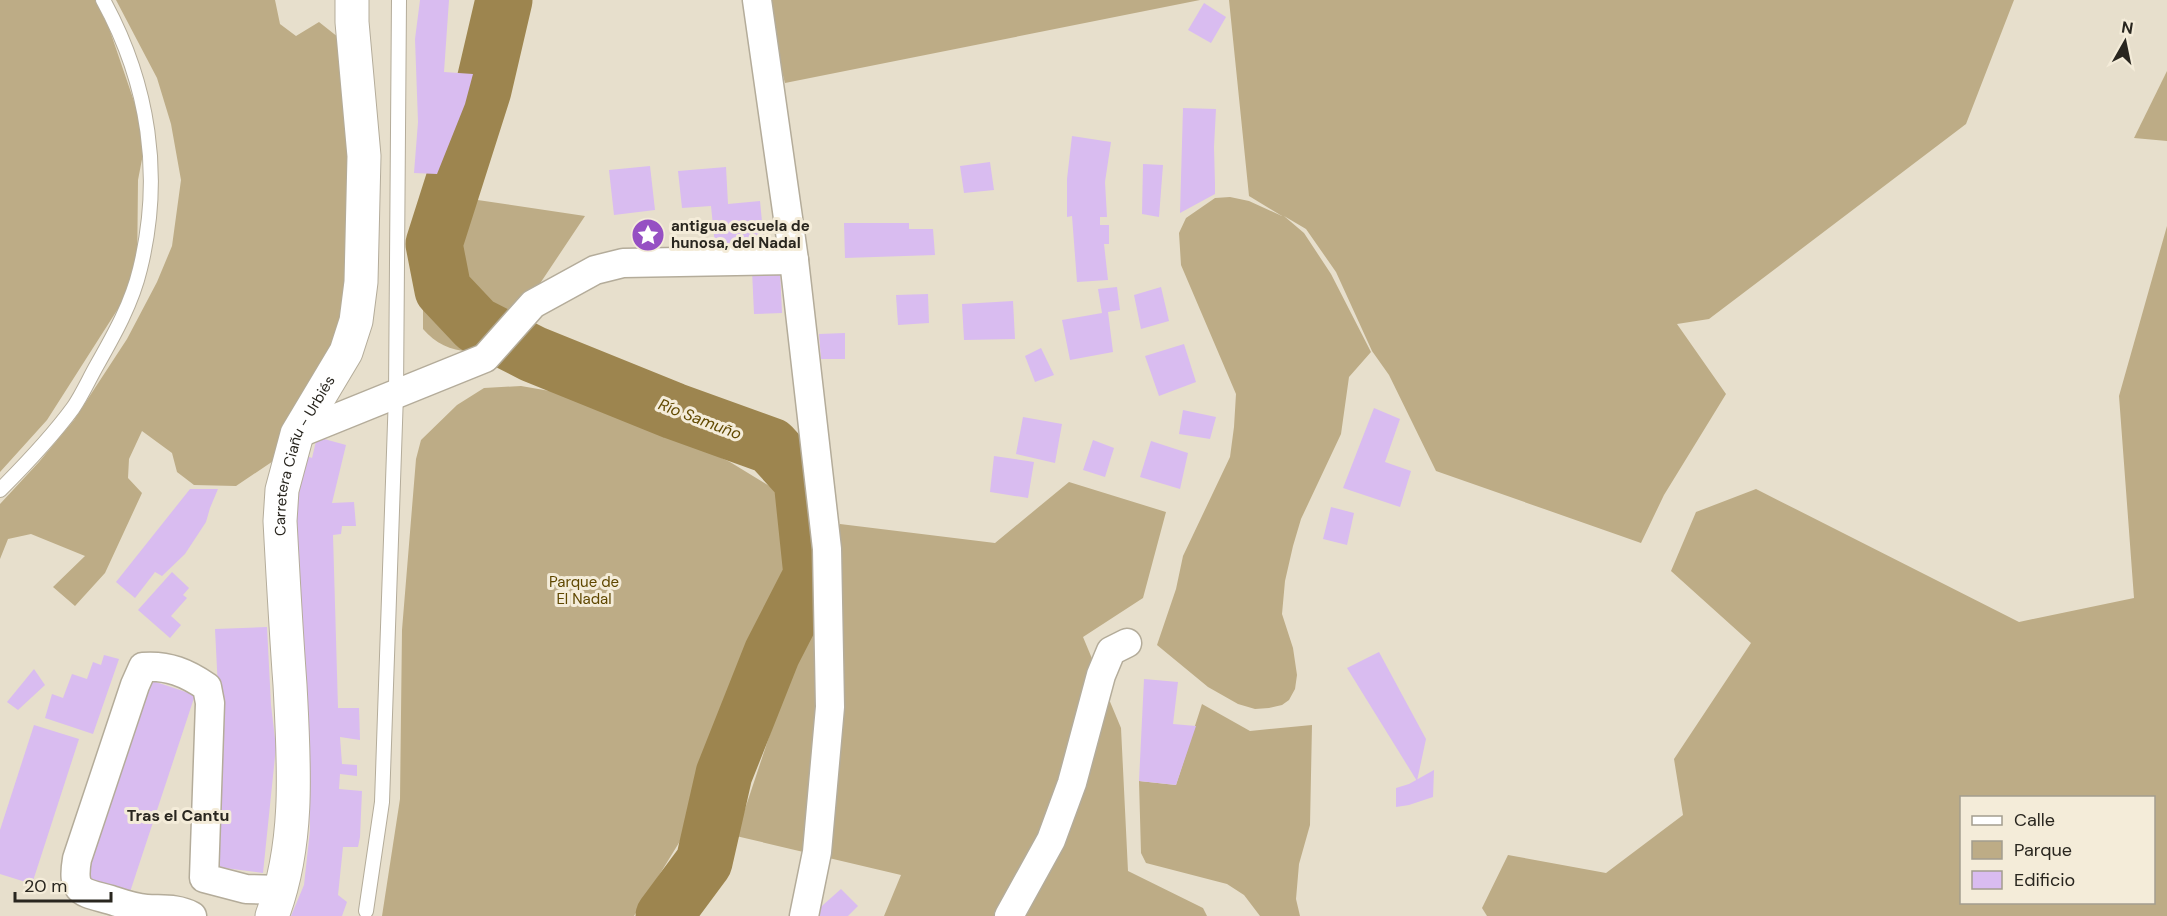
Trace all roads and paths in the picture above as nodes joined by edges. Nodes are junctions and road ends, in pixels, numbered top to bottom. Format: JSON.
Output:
{"nodes":[{"id":1,"x":103,"y":0,"type":"edge"},
{"id":2,"x":352,"y":0,"type":"edge"},
{"id":3,"x":399,"y":0,"type":"edge"},
{"id":4,"x":757,"y":0,"type":"edge"},
{"id":5,"x":794,"y":260,"type":"junction"},
{"id":6,"x":396,"y":394,"type":"junction"},
{"id":7,"x":297,"y":434,"type":"junction"},
{"id":8,"x":0,"y":490,"type":"edge"},
{"id":9,"x":1127,"y":643,"type":"dead end"},
{"id":10,"x":277,"y":903,"type":"edge"},
{"id":11,"x":366,"y":911,"type":"dead end"},
{"id":12,"x":192,"y":916,"type":"edge"},
{"id":13,"x":804,"y":916,"type":"edge"},
{"id":14,"x":1009,"y":916,"type":"edge"}],
"edges":[{"from":1,"to":8,"type":"lane"},
{"from":2,"to":7,"type":"street","name":"Carretera Ciañu - Urbiés"},
{"from":3,"to":6,"type":"lane"},
{"from":4,"to":5,"type":"street"},
{"from":5,"to":6,"type":"street"},
{"from":5,"to":13,"type":"street"},
{"from":6,"to":7,"type":"street"},
{"from":6,"to":11,"type":"lane"},
{"from":7,"to":10,"type":"street","name":"Carretera Ciañu - Urbiés"},
{"from":9,"to":14,"type":"street"},
{"from":10,"to":12,"type":"street"}]}
